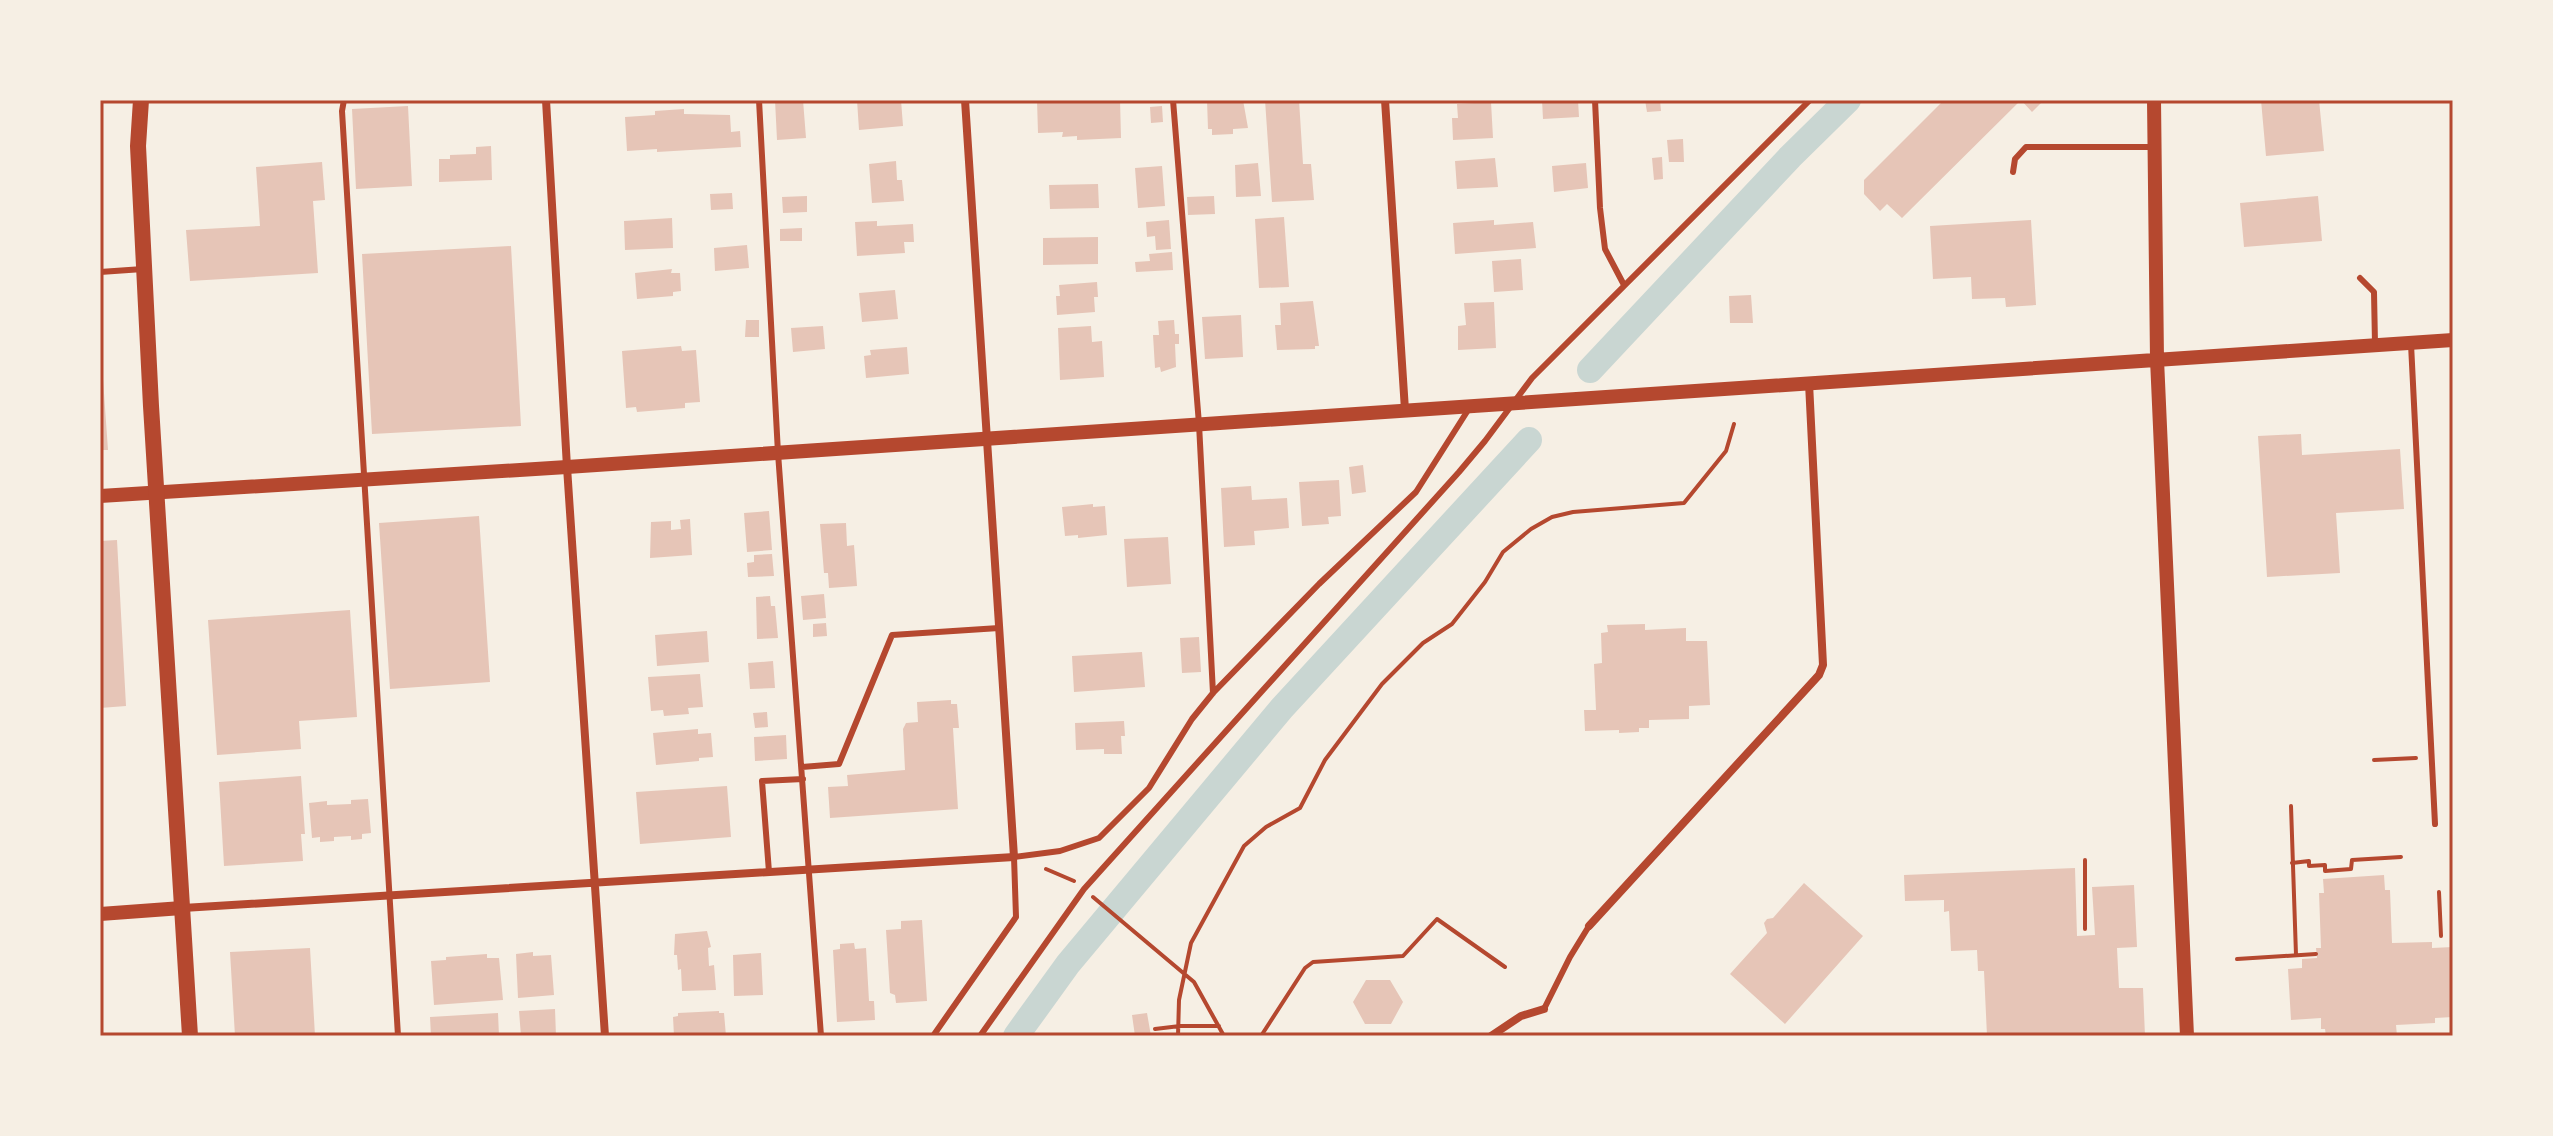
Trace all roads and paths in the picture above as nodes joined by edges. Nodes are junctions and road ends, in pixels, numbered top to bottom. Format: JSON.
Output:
{"nodes":[{"id":1,"x":141,"y":100,"type":"edge"},
{"id":2,"x":344,"y":100,"type":"edge"},
{"id":3,"x":546,"y":100,"type":"edge"},
{"id":4,"x":759,"y":100,"type":"edge"},
{"id":5,"x":965,"y":100,"type":"edge"},
{"id":6,"x":1173,"y":100,"type":"edge"},
{"id":7,"x":1385,"y":100,"type":"edge"},
{"id":8,"x":1595,"y":100,"type":"edge"},
{"id":9,"x":1810,"y":100,"type":"edge"},
{"id":10,"x":2154,"y":100,"type":"edge"},
{"id":11,"x":2155,"y":147,"type":"junction"},
{"id":12,"x":2013,"y":172,"type":"dead end"},
{"id":13,"x":143,"y":269,"type":"junction"},
{"id":14,"x":100,"y":272,"type":"edge"},
{"id":15,"x":2360,"y":278,"type":"dead end"},
{"id":16,"x":1624,"y":285,"type":"junction"},
{"id":17,"x":2453,"y":340,"type":"edge"},
{"id":18,"x":2411,"y":343,"type":"junction"},
{"id":19,"x":2375,"y":346,"type":"junction"},
{"id":20,"x":2157,"y":359,"type":"junction"},
{"id":21,"x":1809,"y":383,"type":"junction"},
{"id":22,"x":1514,"y":403,"type":"junction"},
{"id":23,"x":1470,"y":406,"type":"junction"},
{"id":24,"x":1405,"y":410,"type":"junction"},
{"id":25,"x":1199,"y":424,"type":"junction"},
{"id":26,"x":1734,"y":424,"type":"dead end"},
{"id":27,"x":987,"y":438,"type":"junction"},
{"id":28,"x":778,"y":453,"type":"junction"},
{"id":29,"x":567,"y":467,"type":"junction"},
{"id":30,"x":364,"y":480,"type":"junction"},
{"id":31,"x":156,"y":492,"type":"junction"},
{"id":32,"x":100,"y":496,"type":"edge"},
{"id":33,"x":999,"y":628,"type":"junction"},
{"id":34,"x":1213,"y":693,"type":"junction"},
{"id":35,"x":2416,"y":758,"type":"dead end"},
{"id":36,"x":2374,"y":760,"type":"dead end"},
{"id":37,"x":802,"y":767,"type":"junction"},
{"id":38,"x":803,"y":779,"type":"junction"},
{"id":39,"x":2291,"y":806,"type":"dead end"},
{"id":40,"x":2435,"y":824,"type":"dead end"},
{"id":41,"x":1014,"y":857,"type":"junction"},
{"id":42,"x":2401,"y":857,"type":"dead end"},
{"id":43,"x":2085,"y":860,"type":"dead end"},
{"id":44,"x":2292,"y":863,"type":"junction"},
{"id":45,"x":810,"y":869,"type":"junction"},
{"id":46,"x":769,"y":872,"type":"junction"},
{"id":47,"x":595,"y":882,"type":"junction"},
{"id":48,"x":1084,"y":889,"type":"junction"},
{"id":49,"x":2439,"y":892,"type":"dead end"},
{"id":50,"x":389,"y":895,"type":"junction"},
{"id":51,"x":182,"y":908,"type":"junction"},
{"id":52,"x":100,"y":914,"type":"edge"},
{"id":53,"x":1589,"y":926,"type":"joint"},
{"id":54,"x":2085,"y":929,"type":"dead end"},
{"id":55,"x":2441,"y":936,"type":"dead end"},
{"id":56,"x":2316,"y":954,"type":"dead end"},
{"id":57,"x":2296,"y":955,"type":"junction"},
{"id":58,"x":2237,"y":959,"type":"dead end"},
{"id":59,"x":1505,"y":967,"type":"dead end"},
{"id":60,"x":1183,"y":973,"type":"junction"},
{"id":61,"x":1544,"y":1009,"type":"joint"},
{"id":62,"x":1180,"y":1026,"type":"junction"},
{"id":63,"x":1219,"y":1026,"type":"junction"},
{"id":64,"x":1155,"y":1029,"type":"dead end"},
{"id":65,"x":190,"y":1036,"type":"edge"},
{"id":66,"x":398,"y":1036,"type":"edge"},
{"id":67,"x":605,"y":1036,"type":"edge"},
{"id":68,"x":821,"y":1036,"type":"edge"},
{"id":69,"x":933,"y":1036,"type":"edge"},
{"id":70,"x":980,"y":1036,"type":"edge"},
{"id":71,"x":1178,"y":1036,"type":"edge"},
{"id":72,"x":1224,"y":1036,"type":"edge"},
{"id":73,"x":1261,"y":1036,"type":"edge"},
{"id":74,"x":1491,"y":1036,"type":"edge"},
{"id":75,"x":2187,"y":1036,"type":"edge"}],
"edges":[{"from":1,"to":13,"type":"main road"},
{"from":2,"to":30,"type":"lane"},
{"from":3,"to":29,"type":"street"},
{"from":4,"to":28,"type":"lane"},
{"from":5,"to":27,"type":"street"},
{"from":6,"to":25,"type":"lane"},
{"from":7,"to":24,"type":"street"},
{"from":8,"to":16,"type":"lane"},
{"from":9,"to":16,"type":"lane"},
{"from":10,"to":11,"type":"street"},
{"from":11,"to":12,"type":"lane"},
{"from":11,"to":20,"type":"street"},
{"from":13,"to":14,"type":"lane"},
{"from":13,"to":31,"type":"main road"},
{"from":15,"to":19,"type":"lane"},
{"from":16,"to":22,"type":"lane"},
{"from":17,"to":18,"type":"street"},
{"from":18,"to":19,"type":"street"},
{"from":18,"to":40,"type":"lane"},
{"from":19,"to":20,"type":"street"},
{"from":20,"to":21,"type":"street"},
{"from":20,"to":75,"type":"street"},
{"from":21,"to":22,"type":"street"},
{"from":21,"to":53,"type":"street"},
{"from":22,"to":23,"type":"street"},
{"from":22,"to":48,"type":"lane"},
{"from":23,"to":24,"type":"street"},
{"from":23,"to":34,"type":"lane"},
{"from":24,"to":25,"type":"street"},
{"from":25,"to":27,"type":"street"},
{"from":25,"to":34,"type":"lane"},
{"from":26,"to":60,"type":"path"},
{"from":27,"to":28,"type":"street"},
{"from":27,"to":33,"type":"street"},
{"from":28,"to":29,"type":"street"},
{"from":28,"to":37,"type":"lane"},
{"from":29,"to":30,"type":"street"},
{"from":29,"to":47,"type":"street"},
{"from":30,"to":31,"type":"street"},
{"from":30,"to":50,"type":"lane"},
{"from":31,"to":32,"type":"street"},
{"from":31,"to":51,"type":"main road"},
{"from":33,"to":37,"type":"lane"},
{"from":33,"to":41,"type":"street"},
{"from":34,"to":41,"type":"lane"},
{"from":35,"to":36,"type":"path"},
{"from":37,"to":38,"type":"lane"},
{"from":38,"to":45,"type":"lane"},
{"from":38,"to":46,"type":"lane"},
{"from":39,"to":44,"type":"path"},
{"from":41,"to":45,"type":"street"},
{"from":41,"to":48,"type":"path"},
{"from":41,"to":69,"type":"lane"},
{"from":42,"to":44,"type":"path"},
{"from":43,"to":54,"type":"path"},
{"from":44,"to":57,"type":"path"},
{"from":45,"to":46,"type":"street"},
{"from":45,"to":68,"type":"lane"},
{"from":46,"to":47,"type":"street"},
{"from":47,"to":50,"type":"street"},
{"from":47,"to":67,"type":"street"},
{"from":48,"to":60,"type":"path"},
{"from":48,"to":70,"type":"lane"},
{"from":49,"to":55,"type":"path"},
{"from":50,"to":51,"type":"street"},
{"from":50,"to":66,"type":"lane"},
{"from":51,"to":52,"type":"street"},
{"from":51,"to":65,"type":"main road"},
{"from":53,"to":61,"type":"lane"},
{"from":56,"to":57,"type":"path"},
{"from":57,"to":58,"type":"path"},
{"from":59,"to":73,"type":"path"},
{"from":60,"to":62,"type":"path"},
{"from":60,"to":63,"type":"path"},
{"from":61,"to":74,"type":"street"},
{"from":62,"to":63,"type":"path"},
{"from":62,"to":64,"type":"path"},
{"from":62,"to":71,"type":"path"},
{"from":63,"to":72,"type":"path"}]}
